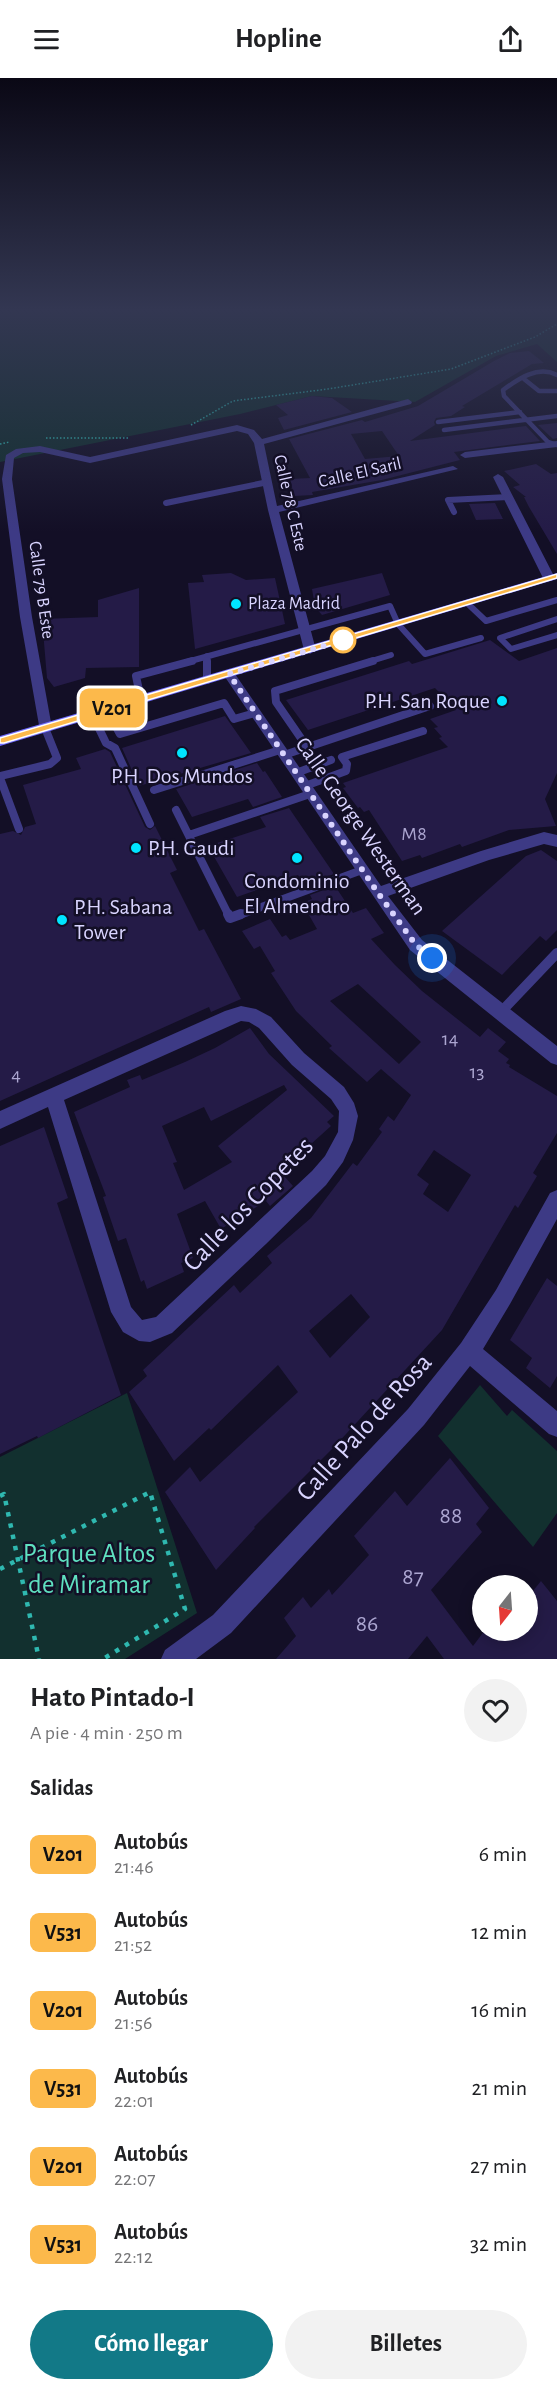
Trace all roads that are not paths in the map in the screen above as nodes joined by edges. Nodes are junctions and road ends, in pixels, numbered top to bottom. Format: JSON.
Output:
{"nodes":[{"id":1,"x":515,"y":384,"type":"edge"},
{"id":2,"x":530,"y":384,"type":"edge"},
{"id":3,"x":557,"y":391,"type":"edge"},
{"id":4,"x":408,"y":402,"type":"dead end"},
{"id":5,"x":520,"y":412,"type":"junction"},
{"id":6,"x":557,"y":416,"type":"edge"},
{"id":7,"x":527,"y":420,"type":"junction"},
{"id":8,"x":438,"y":422,"type":"dead end"},
{"id":9,"x":444,"y":430,"type":"dead end"},
{"id":10,"x":259,"y":443,"type":"junction"},
{"id":11,"x":556,"y":444,"type":"edge"},
{"id":12,"x":465,"y":455,"type":"dead end"},
{"id":13,"x":453,"y":469,"type":"dead end"},
{"id":14,"x":498,"y":477,"type":"dead end"},
{"id":15,"x":268,"y":482,"type":"junction"},
{"id":16,"x":508,"y":496,"type":"junction"},
{"id":17,"x":166,"y":503,"type":"dead end"},
{"id":18,"x":273,"y":510,"type":"junction"},
{"id":19,"x":454,"y":512,"type":"dead end"},
{"id":20,"x":553,"y":577,"type":"edge"},
{"id":21,"x":557,"y":600,"type":"edge"},
{"id":22,"x":467,"y":603,"type":"junction"},
{"id":23,"x":557,"y":619,"type":"edge"},
{"id":24,"x":398,"y":624,"type":"junction"},
{"id":25,"x":303,"y":629,"type":"junction"},
{"id":26,"x":557,"y":635,"type":"edge"},
{"id":27,"x":481,"y":638,"type":"dead end"},
{"id":28,"x":310,"y":650,"type":"junction"},
{"id":29,"x":391,"y":655,"type":"dead end"},
{"id":30,"x":207,"y":656,"type":"junction"},
{"id":31,"x":229,"y":674,"type":"junction"},
{"id":32,"x":207,"y":680,"type":"junction"},
{"id":33,"x":141,"y":700,"type":"junction"},
{"id":34,"x":430,"y":706,"type":"dead end"},
{"id":35,"x":107,"y":710,"type":"junction"},
{"id":36,"x":255,"y":713,"type":"junction"},
{"id":37,"x":92,"y":714,"type":"junction"},
{"id":38,"x":45,"y":728,"type":"junction"},
{"id":39,"x":423,"y":731,"type":"dead end"},
{"id":40,"x":0,"y":741,"type":"edge"},
{"id":41,"x":307,"y":747,"type":"junction"},
{"id":42,"x":282,"y":753,"type":"junction"},
{"id":43,"x":331,"y":760,"type":"dead end"},
{"id":44,"x":296,"y":773,"type":"junction"},
{"id":45,"x":0,"y":777,"type":"edge"},
{"id":46,"x":154,"y":790,"type":"dead end"},
{"id":47,"x":308,"y":790,"type":"junction"},
{"id":48,"x":176,"y":810,"type":"dead end"},
{"id":49,"x":150,"y":824,"type":"dead end"},
{"id":50,"x":19,"y":829,"type":"dead end"},
{"id":51,"x":189,"y":835,"type":"junction"},
{"id":52,"x":557,"y":841,"type":"edge"},
{"id":53,"x":362,"y":870,"type":"junction"},
{"id":54,"x":378,"y":893,"type":"junction"},
{"id":55,"x":557,"y":953,"type":"edge"},
{"id":56,"x":500,"y":1013,"type":"junction"},
{"id":57,"x":557,"y":1057,"type":"edge"},
{"id":58,"x":54,"y":1096,"type":"junction"},
{"id":59,"x":0,"y":1120,"type":"edge"},
{"id":60,"x":557,"y":1200,"type":"edge"},
{"id":61,"x":470,"y":1351,"type":"junction"},
{"id":62,"x":557,"y":1426,"type":"edge"},
{"id":63,"x":174,"y":1659,"type":"edge"}],
"edges":[{"from":1,"to":5,"type":"lane"},
{"from":2,"to":3,"type":"lane"},
{"from":4,"to":10,"type":"street","name":"Calle 78 C Este"},
{"from":5,"to":7,"type":"lane"},
{"from":5,"to":8,"type":"lane"},
{"from":6,"to":7,"type":"lane"},
{"from":7,"to":9,"type":"lane"},
{"from":7,"to":11,"type":"lane"},
{"from":10,"to":15,"type":"street","name":"Calle 78 C Este"},
{"from":10,"to":38,"type":"street","name":"Calle 79 B Este"},
{"from":11,"to":12,"type":"street"},
{"from":13,"to":18,"type":"street","name":"Calle El Saril"},
{"from":14,"to":16,"type":"street"},
{"from":15,"to":17,"type":"lane"},
{"from":15,"to":18,"type":"street","name":"Calle 78 C Este"},
{"from":16,"to":19,"type":"lane"},
{"from":16,"to":20,"type":"street"},
{"from":18,"to":25,"type":"street","name":"Calle 78 C Este"},
{"from":20,"to":22,"type":"main road"},
{"from":21,"to":22,"type":"lane"},
{"from":22,"to":24,"type":"main road"},
{"from":23,"to":26,"type":"lane"},
{"from":24,"to":25,"type":"lane"},
{"from":24,"to":27,"type":"lane"},
{"from":24,"to":28,"type":"main road"},
{"from":25,"to":28,"type":"street","name":"Calle 78 C Este"},
{"from":25,"to":30,"type":"lane"},
{"from":28,"to":31,"type":"main road"},
{"from":29,"to":41,"type":"lane"},
{"from":30,"to":32,"type":"lane"},
{"from":30,"to":33,"type":"lane"},
{"from":31,"to":32,"type":"main road"},
{"from":31,"to":36,"type":"street","name":"Calle George Westerman"},
{"from":32,"to":33,"type":"main road"},
{"from":33,"to":35,"type":"main road"},
{"from":34,"to":41,"type":"lane"},
{"from":35,"to":36,"type":"lane"},
{"from":35,"to":37,"type":"main road"},
{"from":36,"to":42,"type":"street","name":"Calle George Westerman"},
{"from":37,"to":38,"type":"main road"},
{"from":37,"to":49,"type":"lane"},
{"from":38,"to":40,"type":"main road"},
{"from":38,"to":45,"type":"lane"},
{"from":39,"to":47,"type":"lane"},
{"from":41,"to":42,"type":"lane"},
{"from":42,"to":44,"type":"street","name":"Calle George Westerman"},
{"from":42,"to":46,"type":"lane"},
{"from":43,"to":44,"type":"lane"},
{"from":44,"to":47,"type":"street","name":"Calle George Westerman"},
{"from":45,"to":50,"type":"lane"},
{"from":47,"to":51,"type":"lane"},
{"from":47,"to":53,"type":"street","name":"Calle George Westerman"},
{"from":48,"to":51,"type":"lane"},
{"from":51,"to":53,"type":"lane"},
{"from":52,"to":54,"type":"street"},
{"from":53,"to":54,"type":"street","name":"Calle George Westerman"},
{"from":54,"to":56,"type":"street","name":"Calle George Westerman"},
{"from":55,"to":56,"type":"lane"},
{"from":56,"to":57,"type":"street","name":"Calle George Westerman"},
{"from":58,"to":58,"type":"street","name":"Calle los Copetes"},
{"from":58,"to":59,"type":"street","name":"Calle los Copetes"},
{"from":60,"to":61,"type":"street","name":"Calle Palo de Rosa"},
{"from":61,"to":62,"type":"street"},
{"from":61,"to":63,"type":"street","name":"Calle Palo de Rosa"}]}
